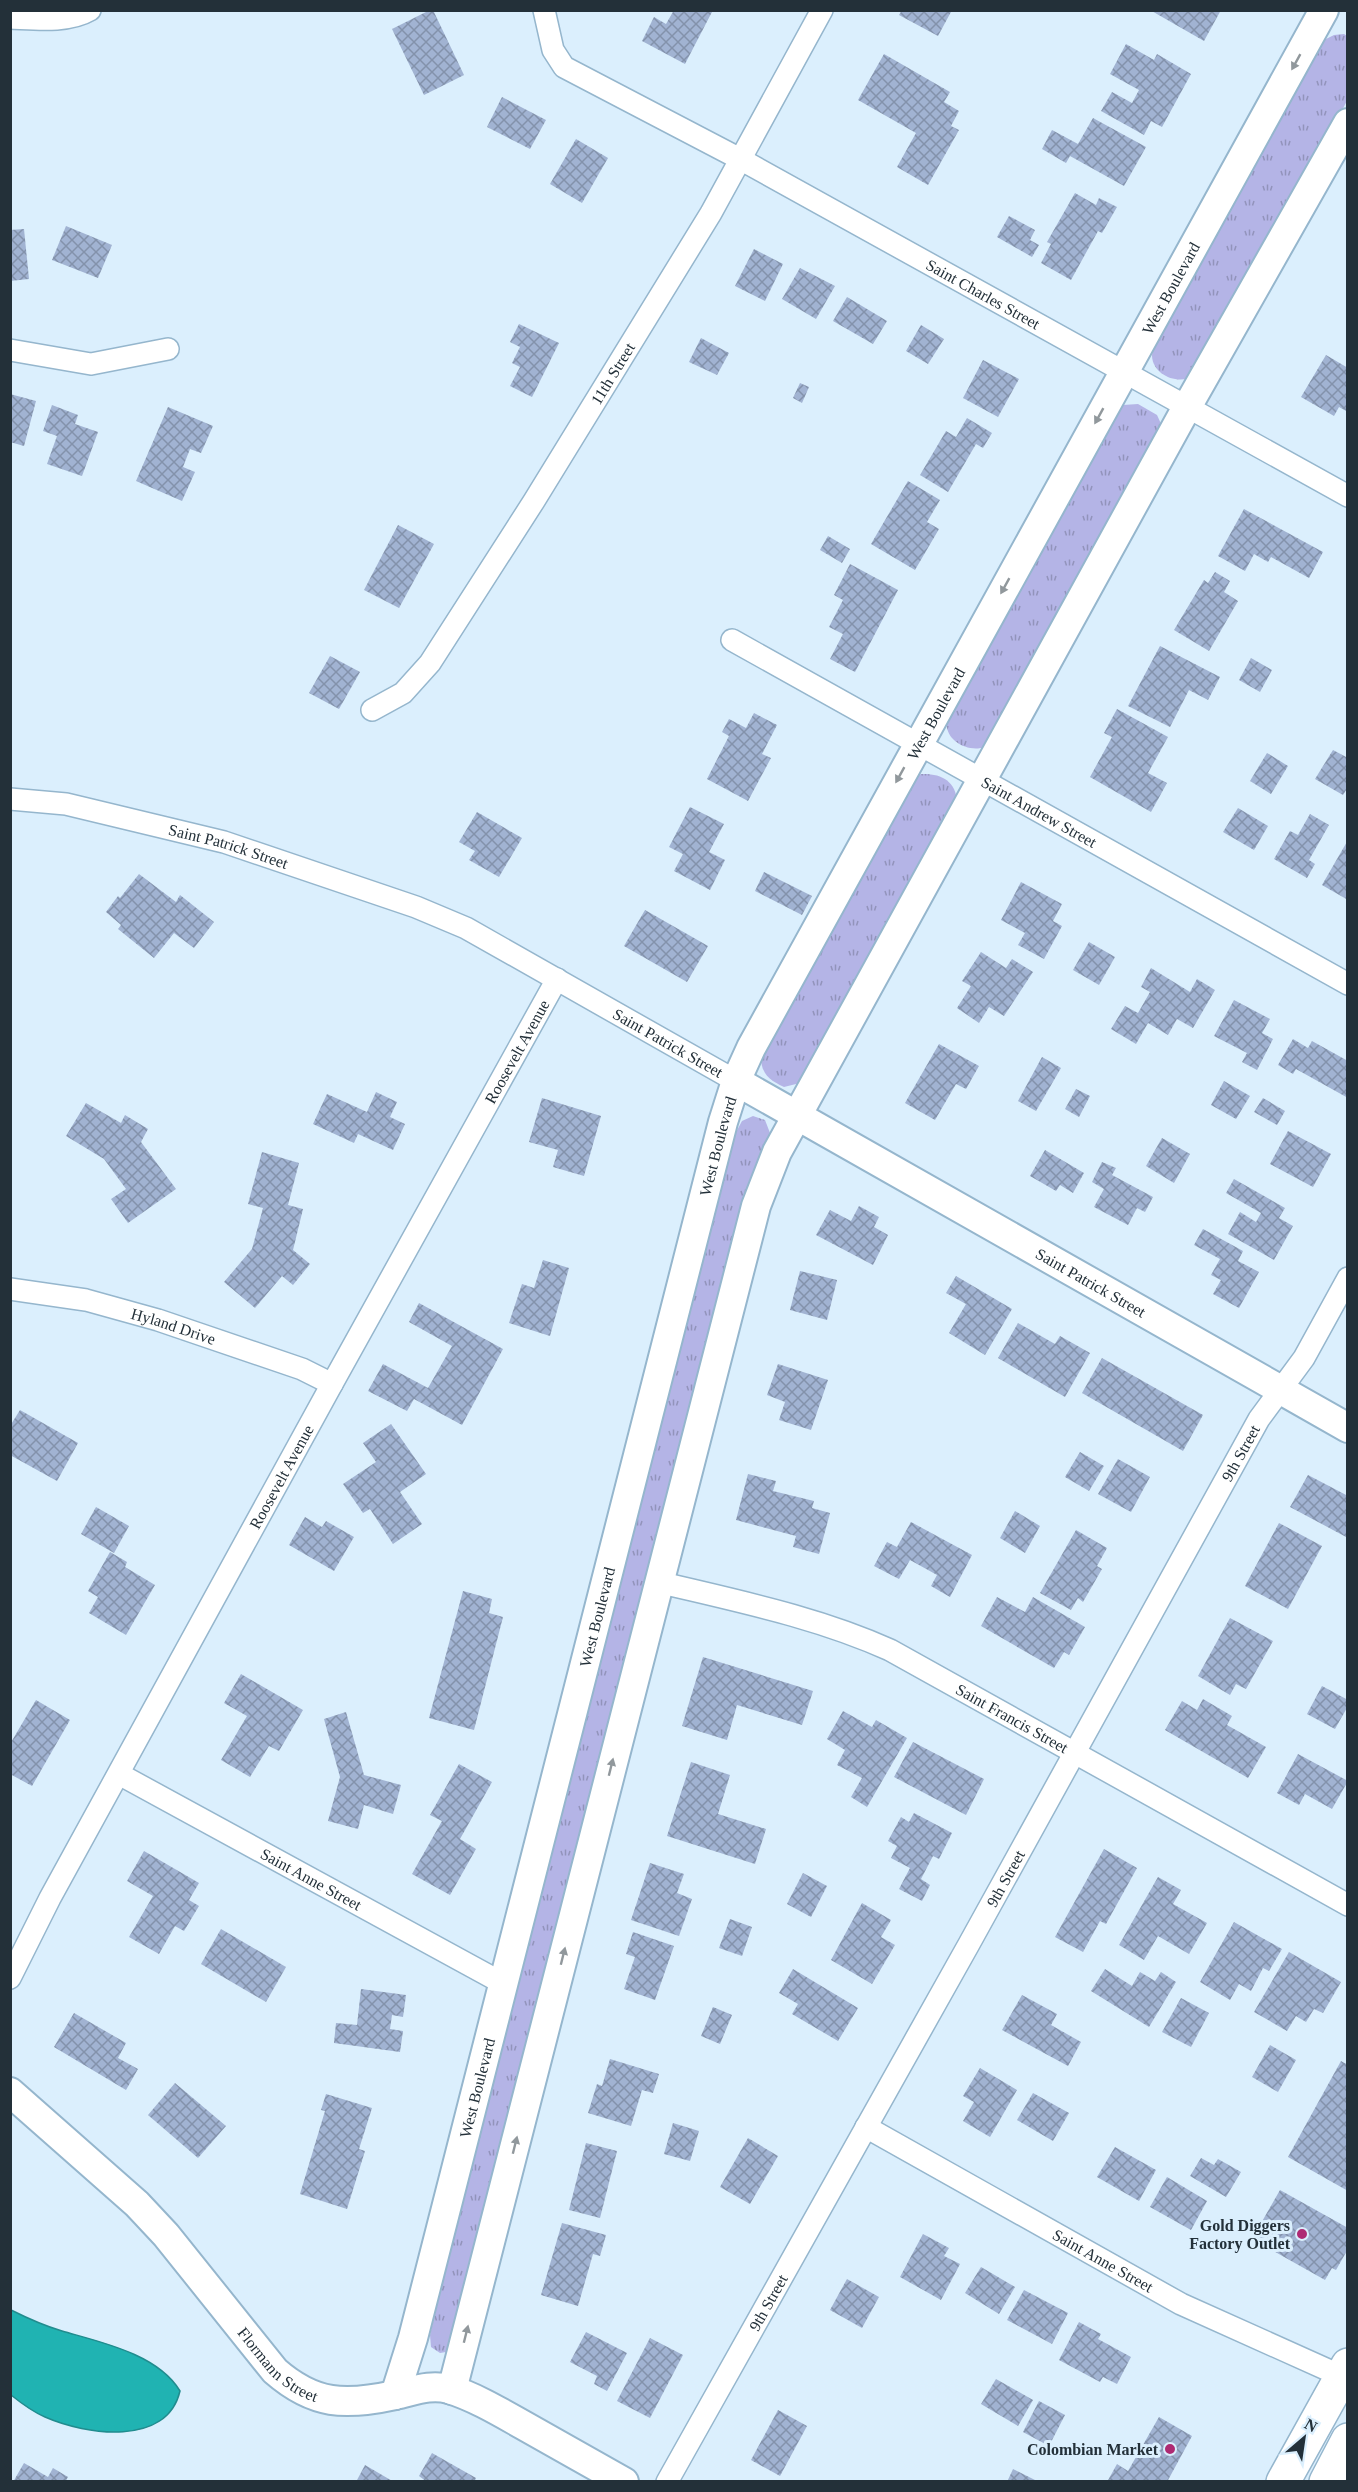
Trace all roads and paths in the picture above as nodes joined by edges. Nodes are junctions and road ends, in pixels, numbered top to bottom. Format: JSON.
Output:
{"nodes":[{"id":1,"x":90,"y":10,"type":"edge"},
{"id":2,"x":544,"y":10,"type":"edge"},
{"id":3,"x":822,"y":10,"type":"edge"},
{"id":4,"x":1324,"y":10,"type":"edge"},
{"id":5,"x":1339,"y":10,"type":"edge"},
{"id":6,"x":1347,"y":15,"type":"edge"},
{"id":7,"x":10,"y":18,"type":"edge"},
{"id":8,"x":1347,"y":123,"type":"edge"},
{"id":9,"x":740,"y":159,"type":"junction"},
{"id":10,"x":168,"y":349,"type":"dead end"},
{"id":11,"x":10,"y":350,"type":"edge"},
{"id":12,"x":1124,"y":372,"type":"junction"},
{"id":13,"x":1188,"y":407,"type":"junction"},
{"id":14,"x":1347,"y":496,"type":"edge"},
{"id":15,"x":732,"y":640,"type":"dead end"},
{"id":16,"x":372,"y":710,"type":"dead end"},
{"id":17,"x":917,"y":744,"type":"junction"},
{"id":18,"x":983,"y":781,"type":"junction"},
{"id":19,"x":10,"y":799,"type":"edge"},
{"id":20,"x":557,"y":979,"type":"junction"},
{"id":21,"x":1347,"y":984,"type":"edge"},
{"id":22,"x":736,"y":1081,"type":"junction"},
{"id":23,"x":796,"y":1114,"type":"junction"},
{"id":24,"x":1347,"y":1278,"type":"edge"},
{"id":25,"x":10,"y":1289,"type":"edge"},
{"id":26,"x":332,"y":1384,"type":"junction"},
{"id":27,"x":1281,"y":1390,"type":"junction"},
{"id":28,"x":1347,"y":1428,"type":"edge"},
{"id":29,"x":658,"y":1582,"type":"junction"},
{"id":30,"x":1074,"y":1754,"type":"junction"},
{"id":31,"x":119,"y":1774,"type":"junction"},
{"id":32,"x":1347,"y":1905,"type":"edge"},
{"id":33,"x":10,"y":1978,"type":"edge"},
{"id":34,"x":504,"y":1984,"type":"junction"},
{"id":35,"x":10,"y":2092,"type":"edge"},
{"id":36,"x":866,"y":2127,"type":"junction"},
{"id":37,"x":1345,"y":2373,"type":"edge"},
{"id":38,"x":452,"y":2390,"type":"junction"},
{"id":39,"x":395,"y":2395,"type":"junction"},
{"id":40,"x":1347,"y":2440,"type":"edge"},
{"id":41,"x":624,"y":2481,"type":"edge"},
{"id":42,"x":667,"y":2481,"type":"edge"},
{"id":43,"x":1283,"y":2481,"type":"edge"},
{"id":44,"x":1326,"y":2481,"type":"edge"}],
"edges":[{"from":1,"to":7,"type":"street"},
{"from":2,"to":9,"type":"street","name":"Saint Charles Street"},
{"from":3,"to":9,"type":"street","name":"11th Street"},
{"from":4,"to":12,"type":"street","name":"West Boulevard","one_way":true},
{"from":5,"to":6,"type":"street"},
{"from":8,"to":13,"type":"street"},
{"from":9,"to":12,"type":"street","name":"Saint Charles Street"},
{"from":9,"to":16,"type":"street","name":"11th Street"},
{"from":10,"to":11,"type":"street"},
{"from":12,"to":13,"type":"street","name":"Saint Charles Street"},
{"from":12,"to":17,"type":"street","name":"West Boulevard","one_way":true},
{"from":13,"to":14,"type":"street","name":"Saint Charles Street"},
{"from":13,"to":18,"type":"street"},
{"from":15,"to":17,"type":"street","name":"Saint Andrew Street"},
{"from":17,"to":18,"type":"street","name":"Saint Andrew Street"},
{"from":17,"to":22,"type":"street","name":"West Boulevard","one_way":true},
{"from":18,"to":21,"type":"street","name":"Saint Andrew Street"},
{"from":18,"to":23,"type":"street"},
{"from":19,"to":20,"type":"street","name":"Saint Patrick Street"},
{"from":20,"to":22,"type":"street","name":"Saint Patrick Street"},
{"from":20,"to":26,"type":"street","name":"Roosevelt Avenue"},
{"from":22,"to":23,"type":"street","name":"Saint Patrick Street"},
{"from":22,"to":34,"type":"street","name":"West Boulevard"},
{"from":23,"to":27,"type":"street","name":"Saint Patrick Street"},
{"from":23,"to":29,"type":"street"},
{"from":24,"to":27,"type":"street","name":"9th Street"},
{"from":25,"to":26,"type":"street","name":"Hyland Drive"},
{"from":26,"to":31,"type":"street","name":"Roosevelt Avenue"},
{"from":27,"to":28,"type":"street","name":"Saint Patrick Street"},
{"from":27,"to":30,"type":"street","name":"9th Street"},
{"from":29,"to":30,"type":"street","name":"Saint Francis Street"},
{"from":38,"to":29,"type":"street","one_way":true},
{"from":30,"to":32,"type":"street","name":"Saint Francis Street"},
{"from":30,"to":36,"type":"street","name":"9th Street"},
{"from":31,"to":33,"type":"street","name":"Roosevelt Avenue"},
{"from":31,"to":34,"type":"street","name":"Saint Anne Street"},
{"from":34,"to":39,"type":"street","name":"West Boulevard"},
{"from":35,"to":39,"type":"street","name":"Flormann Street"},
{"from":36,"to":37,"type":"street","name":"Saint Anne Street"},
{"from":36,"to":42,"type":"street","name":"9th Street"},
{"from":37,"to":43,"type":"highway"},
{"from":38,"to":39,"type":"street","name":"Flormann Street"},
{"from":38,"to":41,"type":"street","name":"Flormann Street"},
{"from":40,"to":44,"type":"highway"}]}
